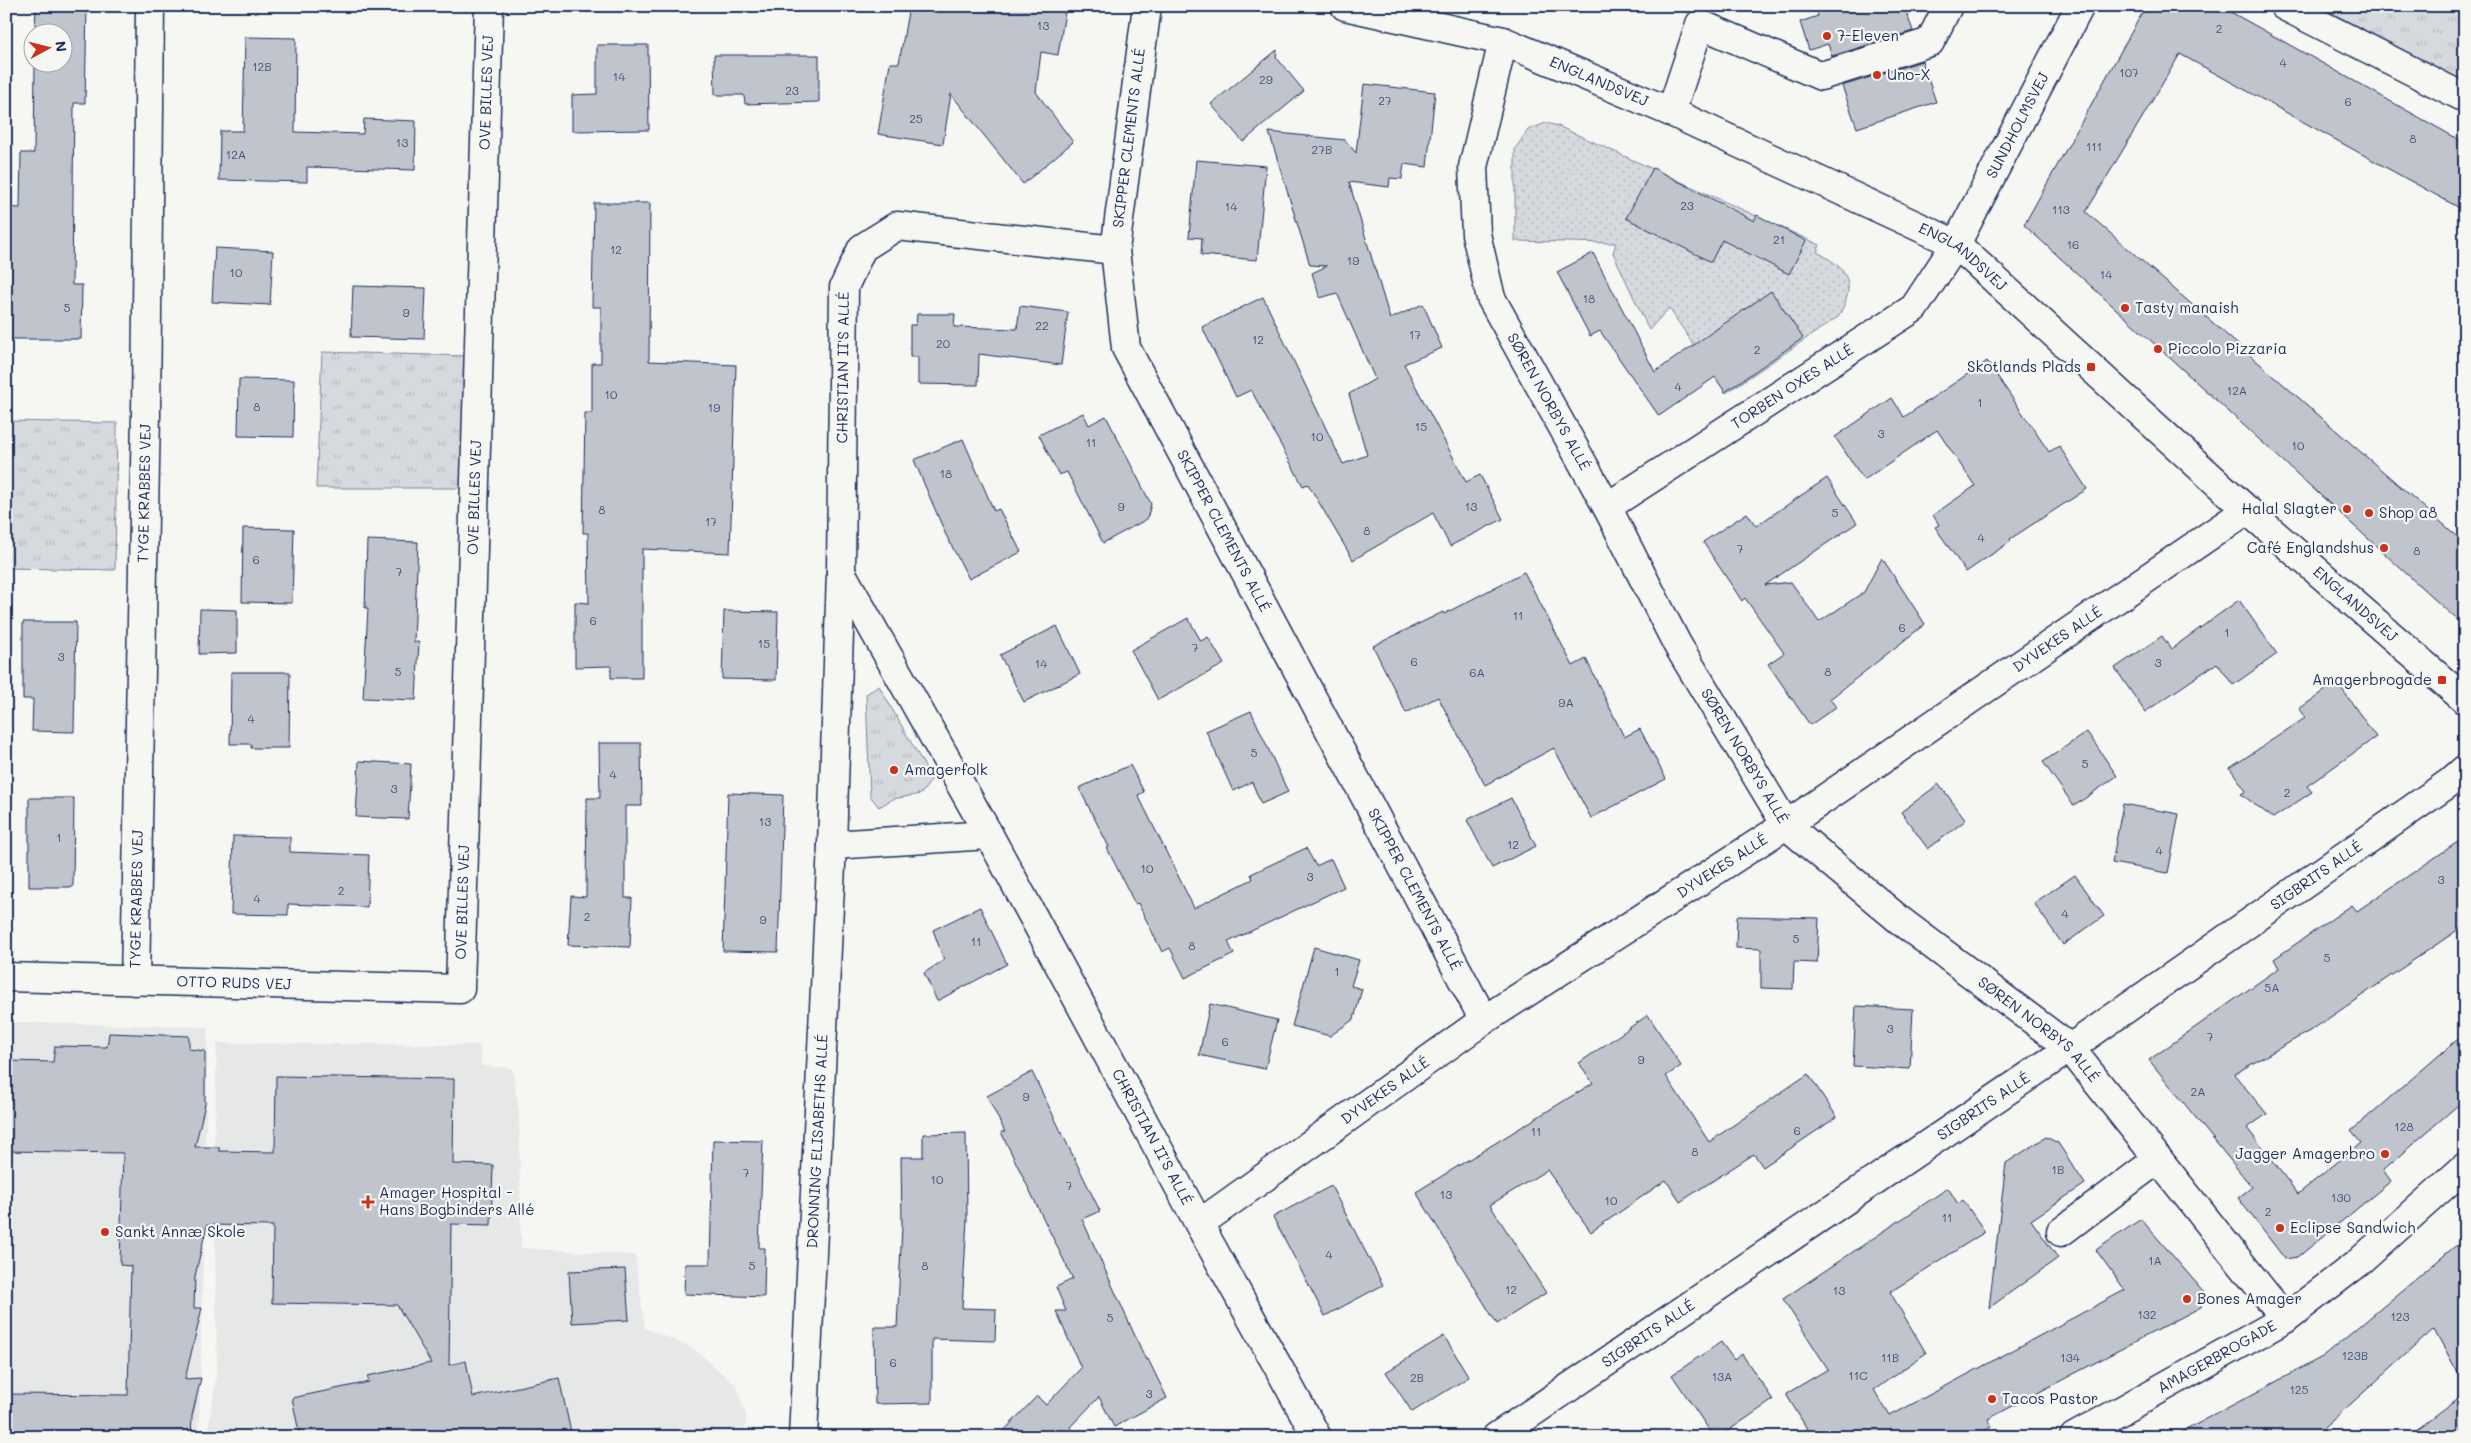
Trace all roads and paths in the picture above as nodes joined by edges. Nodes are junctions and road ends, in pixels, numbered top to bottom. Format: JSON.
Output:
{"nodes":[{"id":1,"x":150,"y":6,"type":"edge"},
{"id":2,"x":489,"y":6,"type":"edge"},
{"id":3,"x":1147,"y":6,"type":"edge"},
{"id":4,"x":1345,"y":6,"type":"edge"},
{"id":5,"x":1948,"y":6,"type":"edge"},
{"id":6,"x":2080,"y":6,"type":"edge"},
{"id":7,"x":2284,"y":6,"type":"edge"},
{"id":8,"x":1503,"y":41,"type":"junction"},
{"id":9,"x":2465,"y":98,"type":"edge"},
{"id":10,"x":1671,"y":112,"type":"junction"},
{"id":11,"x":1956,"y":244,"type":"junction"},
{"id":12,"x":1115,"y":250,"type":"junction"},
{"id":13,"x":1607,"y":507,"type":"junction"},
{"id":14,"x":2246,"y":510,"type":"junction"},
{"id":15,"x":841,"y":572,"type":"junction"},
{"id":16,"x":2465,"y":700,"type":"edge"},
{"id":17,"x":2465,"y":769,"type":"edge"},
{"id":18,"x":1786,"y":825,"type":"junction"},
{"id":19,"x":989,"y":834,"type":"junction"},
{"id":20,"x":832,"y":845,"type":"junction"},
{"id":21,"x":6,"y":977,"type":"edge"},
{"id":22,"x":135,"y":981,"type":"junction"},
{"id":23,"x":460,"y":988,"type":"joint"},
{"id":24,"x":1484,"y":1020,"type":"junction"},
{"id":25,"x":2070,"y":1048,"type":"junction"},
{"id":26,"x":2158,"y":1159,"type":"junction"},
{"id":27,"x":2465,"y":1168,"type":"edge"},
{"id":28,"x":1199,"y":1224,"type":"junction"},
{"id":29,"x":2061,"y":1232,"type":"dead end"},
{"id":30,"x":2286,"y":1319,"type":"junction"},
{"id":31,"x":803,"y":1437,"type":"edge"},
{"id":32,"x":1317,"y":1437,"type":"edge"},
{"id":33,"x":1496,"y":1437,"type":"edge"},
{"id":34,"x":2074,"y":1437,"type":"edge"}],
"edges":[{"from":1,"to":22,"type":"street","name":"TYGE KRABBES VEJ"},
{"from":2,"to":23,"type":"street","name":"OVE BILLES VEJ"},
{"from":3,"to":12,"type":"street","name":"SKIPPER CLEMENTS ALLÉ"},
{"from":4,"to":8,"type":"street","name":"ENGLANDSVEJ"},
{"from":5,"to":10,"type":"street"},
{"from":6,"to":11,"type":"street","name":"SUNDHOLMSVEJ"},
{"from":7,"to":9,"type":"street"},
{"from":8,"to":10,"type":"street","name":"ENGLANDSVEJ"},
{"from":8,"to":13,"type":"street","name":"SØREN NORBYS ALLÉ"},
{"from":10,"to":11,"type":"street","name":"ENGLANDSVEJ"},
{"from":11,"to":13,"type":"street","name":"TORBEN OXES ALLÉ"},
{"from":11,"to":14,"type":"street","name":"ENGLANDSVEJ"},
{"from":12,"to":15,"type":"street","name":"CHRISTIAN II'S ALLÉ"},
{"from":12,"to":24,"type":"street","name":"SKIPPER CLEMENTS ALLÉ"},
{"from":13,"to":18,"type":"street","name":"SØREN NORBYS ALLÉ"},
{"from":14,"to":16,"type":"street","name":"ENGLANDSVEJ"},
{"from":14,"to":18,"type":"street","name":"DYVEKES ALLÉ"},
{"from":15,"to":19,"type":"street","name":"CHRISTIAN II'S ALLÉ"},
{"from":15,"to":20,"type":"street","name":"CHRISTIAN II'S ALLÉ"},
{"from":17,"to":25,"type":"street","name":"SIGBRITS ALLÉ"},
{"from":18,"to":24,"type":"street","name":"DYVEKES ALLÉ"},
{"from":18,"to":25,"type":"street","name":"SØREN NORBYS ALLÉ"},
{"from":19,"to":20,"type":"street"},
{"from":19,"to":28,"type":"street","name":"CHRISTIAN II'S ALLÉ"},
{"from":20,"to":31,"type":"street","name":"DRONNING ELISABETHS ALLÉ"},
{"from":21,"to":22,"type":"street","name":"OTTO RUDS VEJ"},
{"from":22,"to":23,"type":"street","name":"OTTO RUDS VEJ"},
{"from":24,"to":28,"type":"street","name":"DYVEKES ALLÉ"},
{"from":25,"to":26,"type":"street","name":"SØREN NORBYS ALLÉ"},
{"from":25,"to":33,"type":"street","name":"SIGBRITS ALLÉ"},
{"from":26,"to":29,"type":"street"},
{"from":26,"to":30,"type":"street","name":"SØREN NORBYS ALLÉ"},
{"from":27,"to":30,"type":"street","name":"AMAGERBROGADE"},
{"from":28,"to":32,"type":"street","name":"CHRISTIAN II'S ALLÉ"},
{"from":30,"to":34,"type":"street","name":"AMAGERBROGADE"}]}
